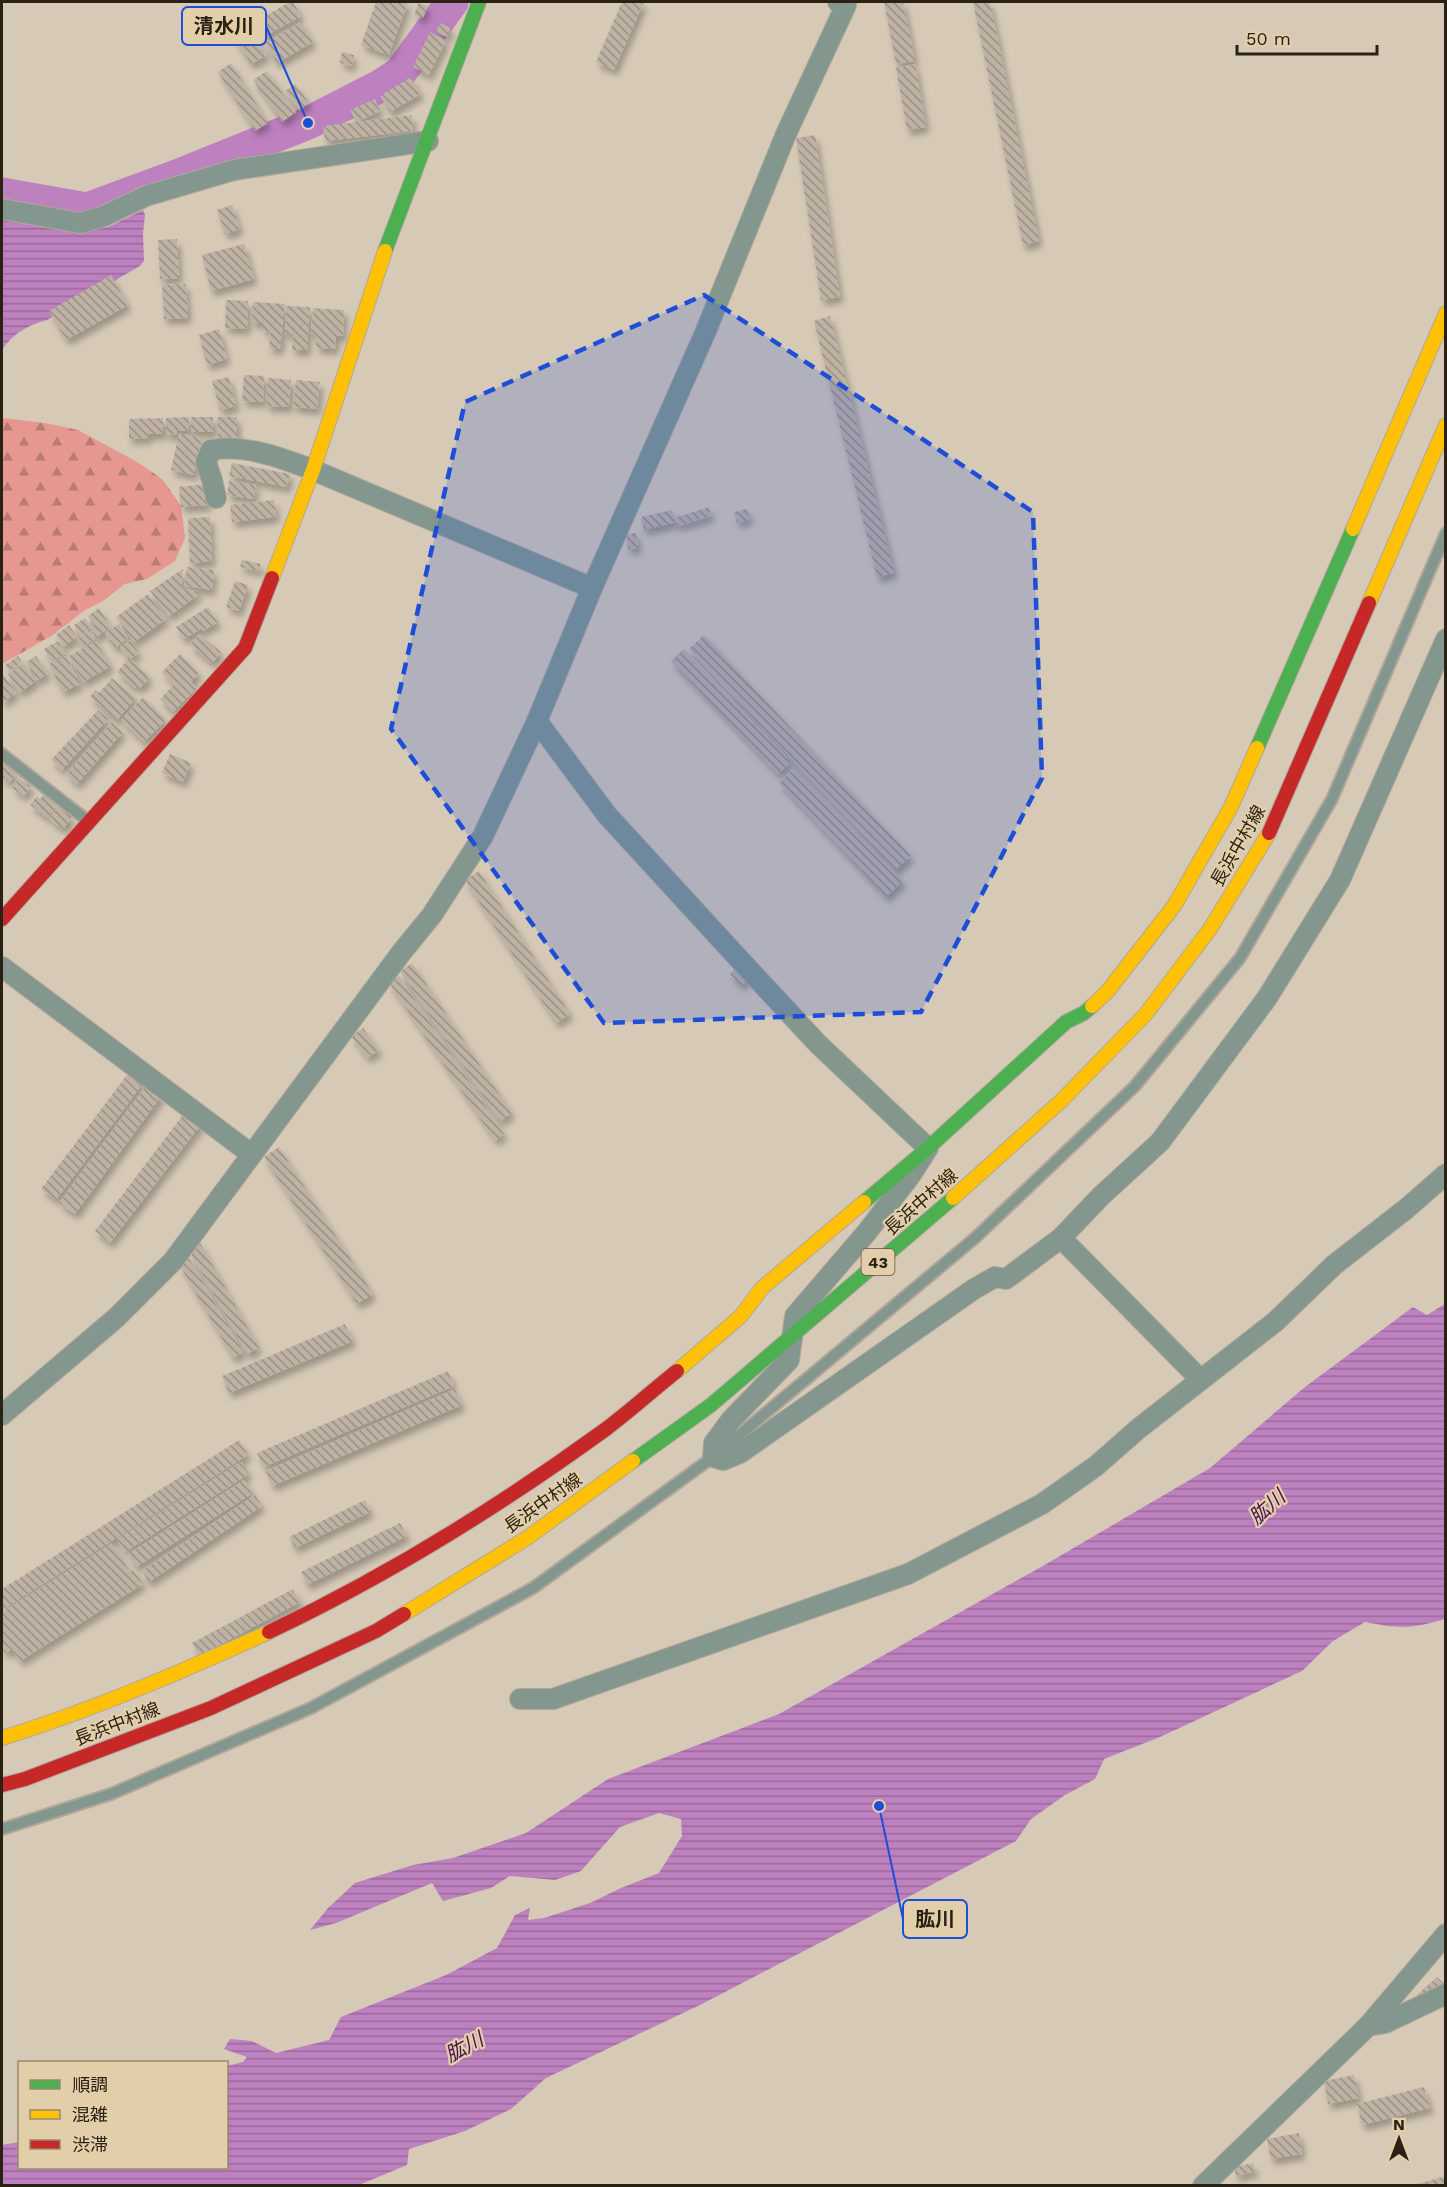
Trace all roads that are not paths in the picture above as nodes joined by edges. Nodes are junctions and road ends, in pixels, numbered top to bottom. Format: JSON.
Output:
{"nodes":[{"id":1,"x":479,"y":2,"type":"edge"},
{"id":2,"x":838,"y":2,"type":"edge"},
{"id":3,"x":428,"y":141,"type":"junction"},
{"id":4,"x":2,"y":208,"type":"edge"},
{"id":5,"x":1446,"y":313,"type":"edge"},
{"id":6,"x":1446,"y":425,"type":"edge"},
{"id":7,"x":312,"y":470,"type":"junction"},
{"id":8,"x":216,"y":498,"type":"dead end"},
{"id":9,"x":1446,"y":533,"type":"edge"},
{"id":10,"x":592,"y":588,"type":"junction"},
{"id":11,"x":1446,"y":639,"type":"edge"},
{"id":12,"x":537,"y":721,"type":"junction"},
{"id":13,"x":2,"y":754,"type":"edge"},
{"id":14,"x":88,"y":821,"type":"junction"},
{"id":15,"x":2,"y":919,"type":"edge"},
{"id":16,"x":2,"y":967,"type":"edge"},
{"id":17,"x":928,"y":1148,"type":"junction"},
{"id":18,"x":251,"y":1154,"type":"junction"},
{"id":19,"x":1446,"y":1174,"type":"edge"},
{"id":20,"x":1061,"y":1238,"type":"junction"},
{"id":21,"x":792,"y":1336,"type":"junction"},
{"id":22,"x":1200,"y":1379,"type":"junction"},
{"id":23,"x":2,"y":1415,"type":"edge"},
{"id":24,"x":713,"y":1457,"type":"junction"},
{"id":25,"x":520,"y":1700,"type":"dead end"},
{"id":26,"x":2,"y":1738,"type":"edge"},
{"id":27,"x":2,"y":1785,"type":"edge"},
{"id":28,"x":2,"y":1829,"type":"edge"},
{"id":29,"x":1446,"y":1934,"type":"edge"},
{"id":30,"x":1446,"y":1994,"type":"edge"},
{"id":31,"x":1368,"y":2026,"type":"junction"},
{"id":32,"x":1203,"y":2186,"type":"edge"}],
"edges":[{"from":1,"to":3,"type":"street"},
{"from":2,"to":10,"type":"street"},
{"from":3,"to":4,"type":"street"},
{"from":3,"to":7,"type":"street"},
{"from":5,"to":17,"type":"street"},
{"from":6,"to":21,"type":"street","name":"長浜中村線","number":"43"},
{"from":7,"to":8,"type":"street"},
{"from":7,"to":10,"type":"street"},
{"from":7,"to":14,"type":"street"},
{"from":9,"to":24,"type":"lane"},
{"from":10,"to":12,"type":"street"},
{"from":11,"to":20,"type":"street"},
{"from":12,"to":17,"type":"street"},
{"from":12,"to":18,"type":"street"},
{"from":13,"to":14,"type":"lane"},
{"from":14,"to":15,"type":"street"},
{"from":16,"to":18,"type":"street"},
{"from":17,"to":21,"type":"street"},
{"from":17,"to":26,"type":"street"},
{"from":18,"to":23,"type":"street"},
{"from":19,"to":22,"type":"street"},
{"from":20,"to":22,"type":"street"},
{"from":20,"to":24,"type":"street"},
{"from":21,"to":24,"type":"street"},
{"from":21,"to":27,"type":"street","name":"長浜中村線","number":"43"},
{"from":22,"to":25,"type":"street"},
{"from":24,"to":28,"type":"lane"},
{"from":29,"to":31,"type":"street"},
{"from":30,"to":31,"type":"street"},
{"from":31,"to":32,"type":"street"}]}
